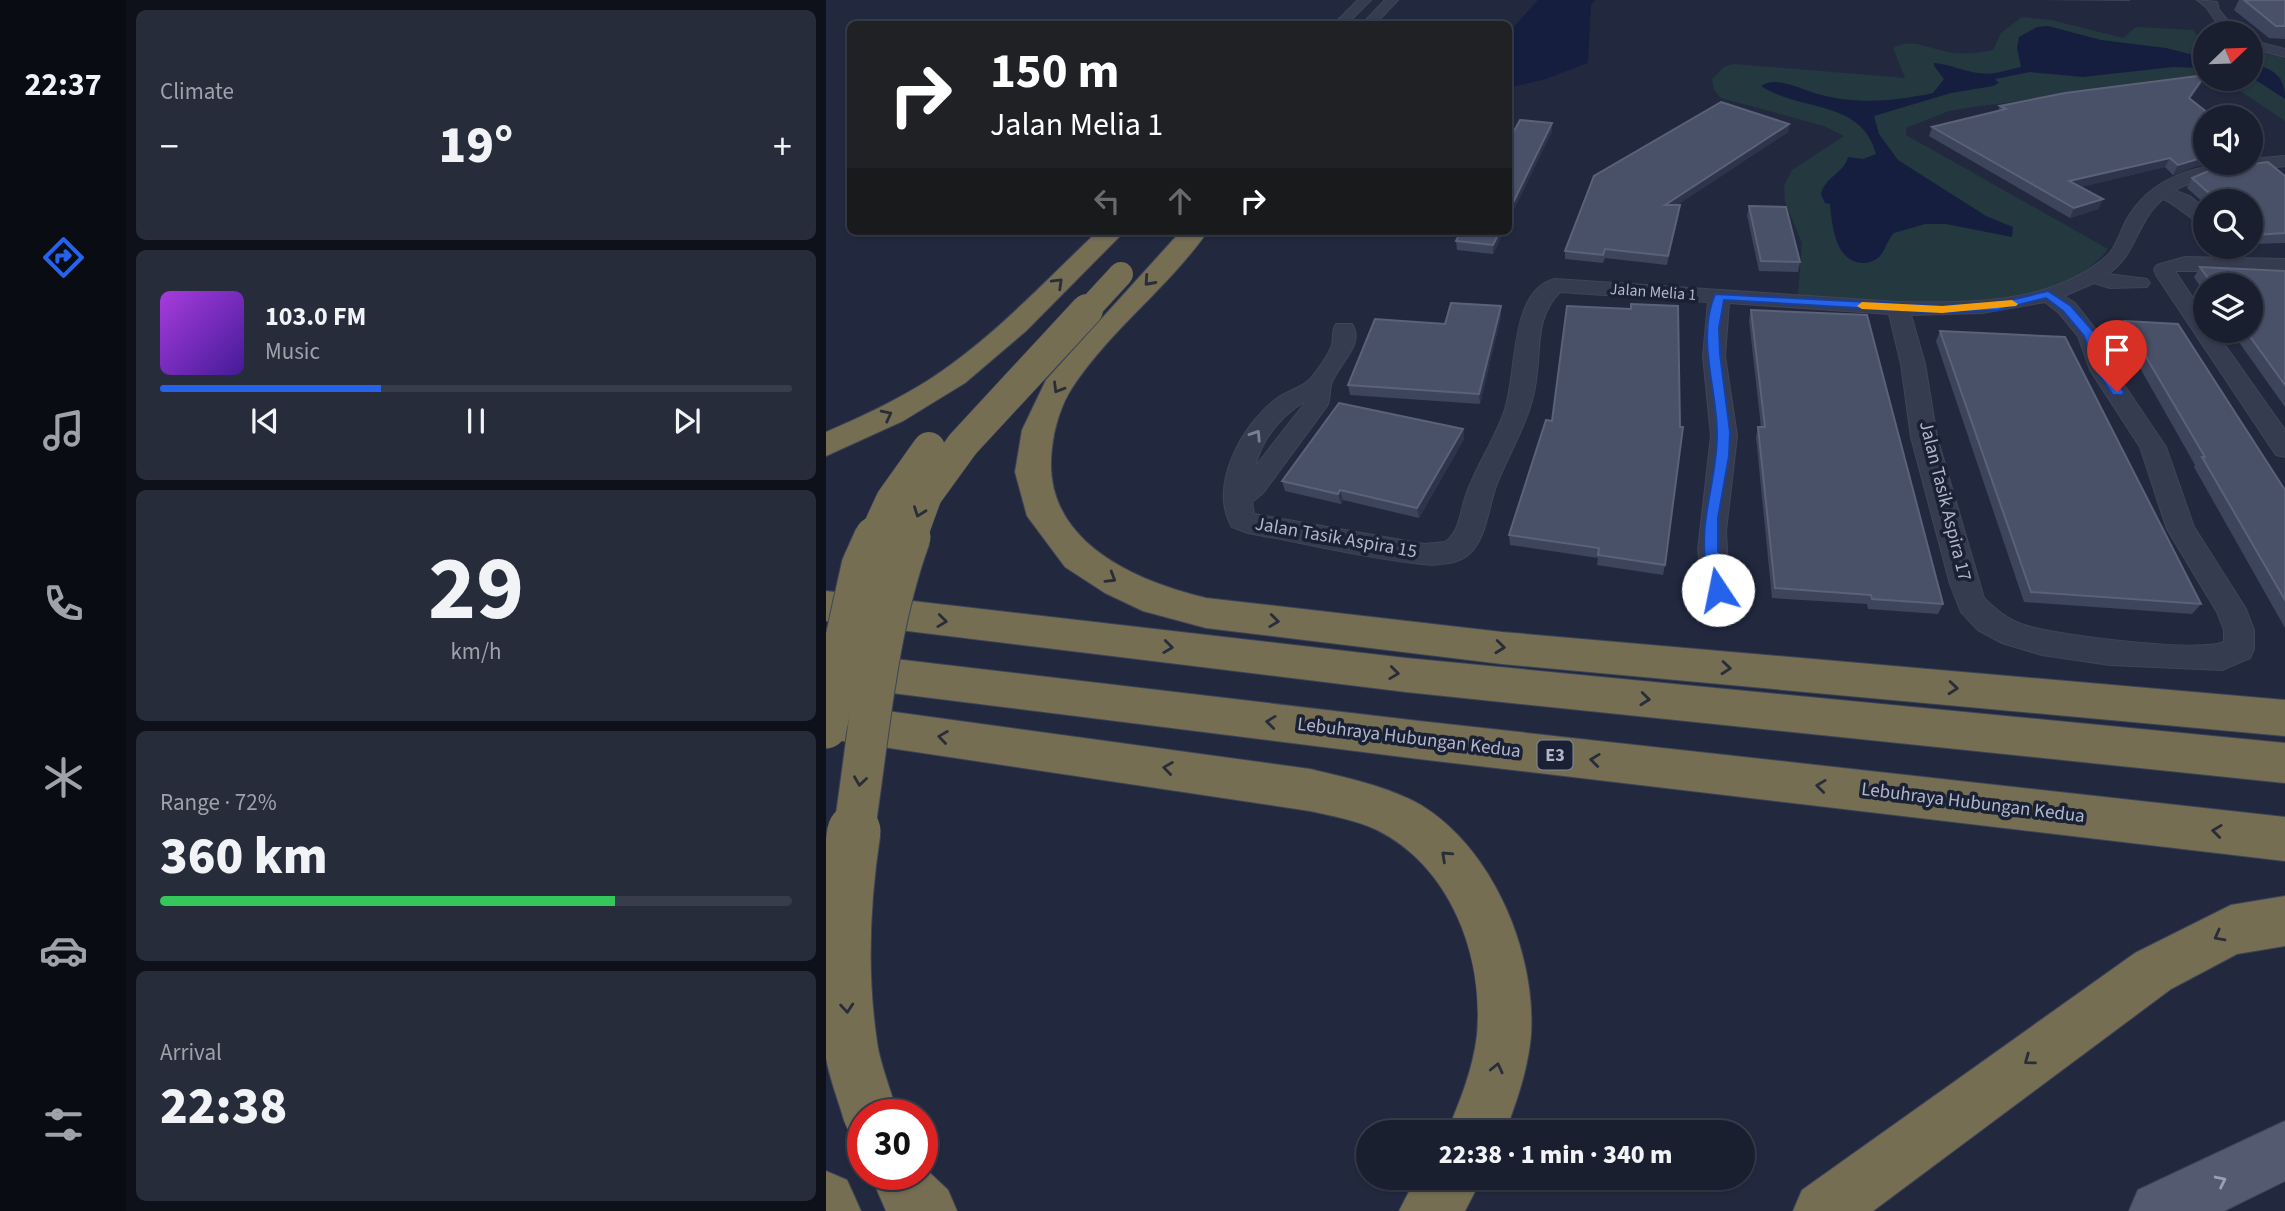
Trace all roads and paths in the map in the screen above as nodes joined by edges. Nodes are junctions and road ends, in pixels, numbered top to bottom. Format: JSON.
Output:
{"nodes":[{"id":1,"x":1365,"y":0,"type":"edge"},
{"id":2,"x":1392,"y":0,"type":"edge"},
{"id":3,"x":2192,"y":0,"type":"edge"},
{"id":4,"x":2208,"y":5,"type":"edge"},
{"id":5,"x":1343,"y":21,"type":"edge"},
{"id":6,"x":1371,"y":21,"type":"edge"},
{"id":7,"x":2221,"y":21,"type":"edge"},
{"id":8,"x":2263,"y":47,"type":"edge"},
{"id":9,"x":2285,"y":53,"type":"edge"},
{"id":10,"x":2284,"y":161,"type":"edge"},
{"id":11,"x":2160,"y":191,"type":"junction"},
{"id":12,"x":2193,"y":209,"type":"edge"},
{"id":13,"x":1108,"y":235,"type":"edge"},
{"id":14,"x":1191,"y":235,"type":"edge"},
{"id":15,"x":1136,"y":251,"type":"edge"},
{"id":16,"x":2285,"y":265,"type":"edge"},
{"id":17,"x":2092,"y":275,"type":"junction"},
{"id":18,"x":2140,"y":283,"type":"dead end"},
{"id":19,"x":1555,"y":285,"type":"joint"},
{"id":20,"x":2048,"y":295,"type":"junction"},
{"id":21,"x":1719,"y":297,"type":"junction"},
{"id":22,"x":1898,"y":308,"type":"junction"},
{"id":23,"x":1344,"y":329,"type":"dead end"},
{"id":24,"x":826,"y":445,"type":"edge"},
{"id":25,"x":2285,"y":449,"type":"edge"},
{"id":26,"x":1718,"y":590,"type":"dead end"},
{"id":27,"x":826,"y":606,"type":"edge"},
{"id":28,"x":826,"y":668,"type":"edge"},
{"id":29,"x":2285,"y":718,"type":"edge"},
{"id":30,"x":826,"y":721,"type":"edge"},
{"id":31,"x":826,"y":728,"type":"edge"},
{"id":32,"x":2285,"y":763,"type":"edge"},
{"id":33,"x":2285,"y":839,"type":"edge"},
{"id":34,"x":2285,"y":920,"type":"edge"},
{"id":35,"x":865,"y":1099,"type":"edge"},
{"id":36,"x":1481,"y":1120,"type":"edge"},
{"id":37,"x":2285,"y":1150,"type":"edge"},
{"id":38,"x":907,"y":1190,"type":"edge"},
{"id":39,"x":1444,"y":1190,"type":"edge"},
{"id":40,"x":1842,"y":1196,"type":"edge"},
{"id":41,"x":826,"y":1201,"type":"edge"},
{"id":42,"x":831,"y":1211,"type":"edge"},
{"id":43,"x":927,"y":1211,"type":"edge"},
{"id":44,"x":1429,"y":1211,"type":"edge"},
{"id":45,"x":2160,"y":1211,"type":"edge"}],
"edges":[{"from":1,"to":5,"type":"street"},
{"from":2,"to":6,"type":"street"},
{"from":3,"to":4,"type":"street"},
{"from":4,"to":7,"type":"street"},
{"from":8,"to":9,"type":"street"},
{"from":10,"to":11,"type":"street","name":"Jalan Melia 1"},
{"from":11,"to":12,"type":"street"},
{"from":11,"to":17,"type":"street","name":"Jalan Melia 1"},
{"from":24,"to":13,"type":"highway","one_way":true},
{"from":14,"to":29,"type":"highway","one_way":true},
{"from":15,"to":31,"type":"highway","bridge":true},
{"from":15,"to":35,"type":"highway","one_way":true,"bridge":true},
{"from":16,"to":25,"type":"street"},
{"from":17,"to":18,"type":"street"},
{"from":17,"to":20,"type":"street","name":"Jalan Melia 1"},
{"from":19,"to":21,"type":"street","name":"Jalan Melia 1"},
{"from":19,"to":23,"type":"street","name":"Jalan Tasik Aspira 15"},
{"from":20,"to":22,"type":"street","name":"Jalan Melia 1"},
{"from":20,"to":22,"type":"street","name":"Jalan Tasik Aspira 17"},
{"from":21,"to":22,"type":"street","name":"Jalan Melia 1"},
{"from":21,"to":26,"type":"street"},
{"from":27,"to":32,"type":"highway","one_way":true},
{"from":33,"to":28,"type":"highway","name":"Lebuhraya Hubungan Kedua","number":"E3","one_way":true},
{"from":36,"to":30,"type":"highway","one_way":true},
{"from":34,"to":40,"type":"highway","one_way":true},
{"from":45,"to":37,"type":"main road","one_way":true},
{"from":38,"to":43,"type":"highway"},
{"from":39,"to":44,"type":"highway"},
{"from":41,"to":42,"type":"highway"}]}
